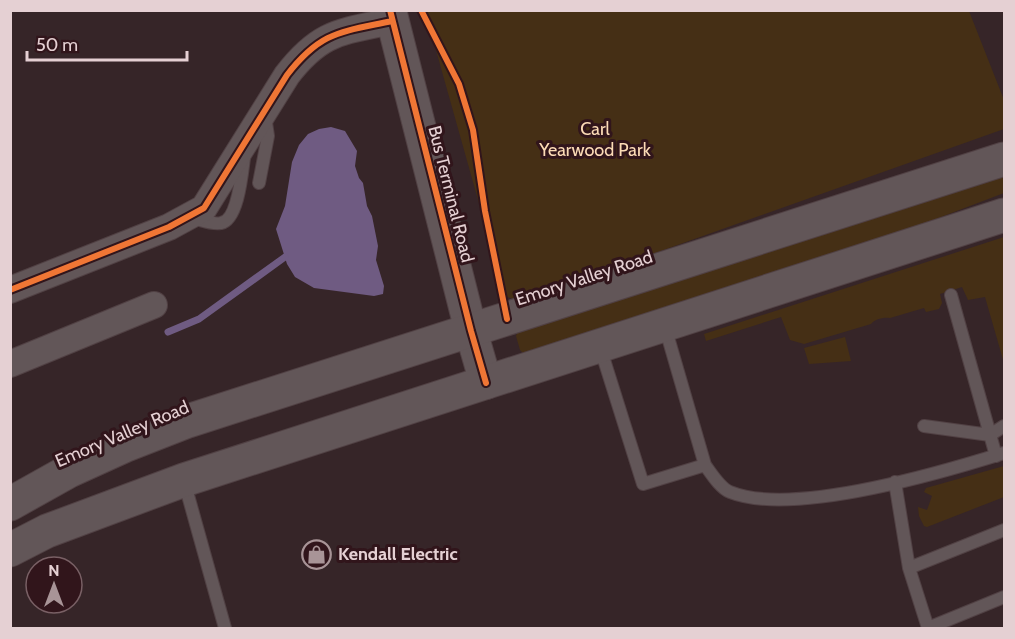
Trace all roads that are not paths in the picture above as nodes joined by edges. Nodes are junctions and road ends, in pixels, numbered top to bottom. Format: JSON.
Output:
{"nodes":[{"id":1,"x":391,"y":16,"type":"edge"},
{"id":2,"x":265,"y":113,"type":"junction"},
{"id":3,"x":1005,"y":159,"type":"edge"},
{"id":4,"x":259,"y":183,"type":"dead end"},
{"id":5,"x":1005,"y":215,"type":"edge"},
{"id":6,"x":10,"y":290,"type":"edge"},
{"id":7,"x":951,"y":295,"type":"dead end"},
{"id":8,"x":154,"y":305,"type":"dead end"},
{"id":9,"x":664,"y":326,"type":"junction"},
{"id":10,"x":471,"y":331,"type":"junction"},
{"id":11,"x":599,"y":346,"type":"junction"},
{"id":12,"x":10,"y":363,"type":"edge"},
{"id":13,"x":486,"y":383,"type":"junction"},
{"id":14,"x":924,"y":426,"type":"dead end"},
{"id":15,"x":1005,"y":426,"type":"edge"},
{"id":16,"x":990,"y":435,"type":"junction"},
{"id":17,"x":1000,"y":454,"type":"edge"},
{"id":18,"x":705,"y":465,"type":"junction"},
{"id":19,"x":184,"y":480,"type":"junction"},
{"id":20,"x":895,"y":482,"type":"junction"},
{"id":21,"x":10,"y":504,"type":"edge"},
{"id":22,"x":1005,"y":530,"type":"edge"},
{"id":23,"x":10,"y":550,"type":"edge"},
{"id":24,"x":909,"y":568,"type":"junction"},
{"id":25,"x":1005,"y":597,"type":"edge"},
{"id":26,"x":225,"y":628,"type":"edge"},
{"id":27,"x":928,"y":628,"type":"edge"}],
"edges":[{"from":1,"to":2,"type":"street"},
{"from":1,"to":10,"type":"street","name":"Bus Terminal Road"},
{"from":2,"to":4,"type":"lane"},
{"from":2,"to":6,"type":"street"},
{"from":3,"to":10,"type":"main road","name":"Emory Valley Road"},
{"from":5,"to":9,"type":"main road"},
{"from":7,"to":16,"type":"lane"},
{"from":8,"to":12,"type":"street"},
{"from":9,"to":11,"type":"main road"},
{"from":9,"to":18,"type":"lane"},
{"from":10,"to":13,"type":"street","name":"Bus Terminal Road"},
{"from":10,"to":21,"type":"main road","name":"Emory Valley Road"},
{"from":11,"to":13,"type":"main road"},
{"from":11,"to":18,"type":"lane"},
{"from":13,"to":19,"type":"main road"},
{"from":14,"to":16,"type":"lane"},
{"from":15,"to":16,"type":"lane"},
{"from":16,"to":17,"type":"lane"},
{"from":17,"to":20,"type":"lane"},
{"from":18,"to":20,"type":"lane"},
{"from":19,"to":23,"type":"main road"},
{"from":19,"to":26,"type":"lane"},
{"from":20,"to":24,"type":"lane"},
{"from":22,"to":24,"type":"lane"},
{"from":24,"to":27,"type":"lane"},
{"from":25,"to":27,"type":"lane"}]}
